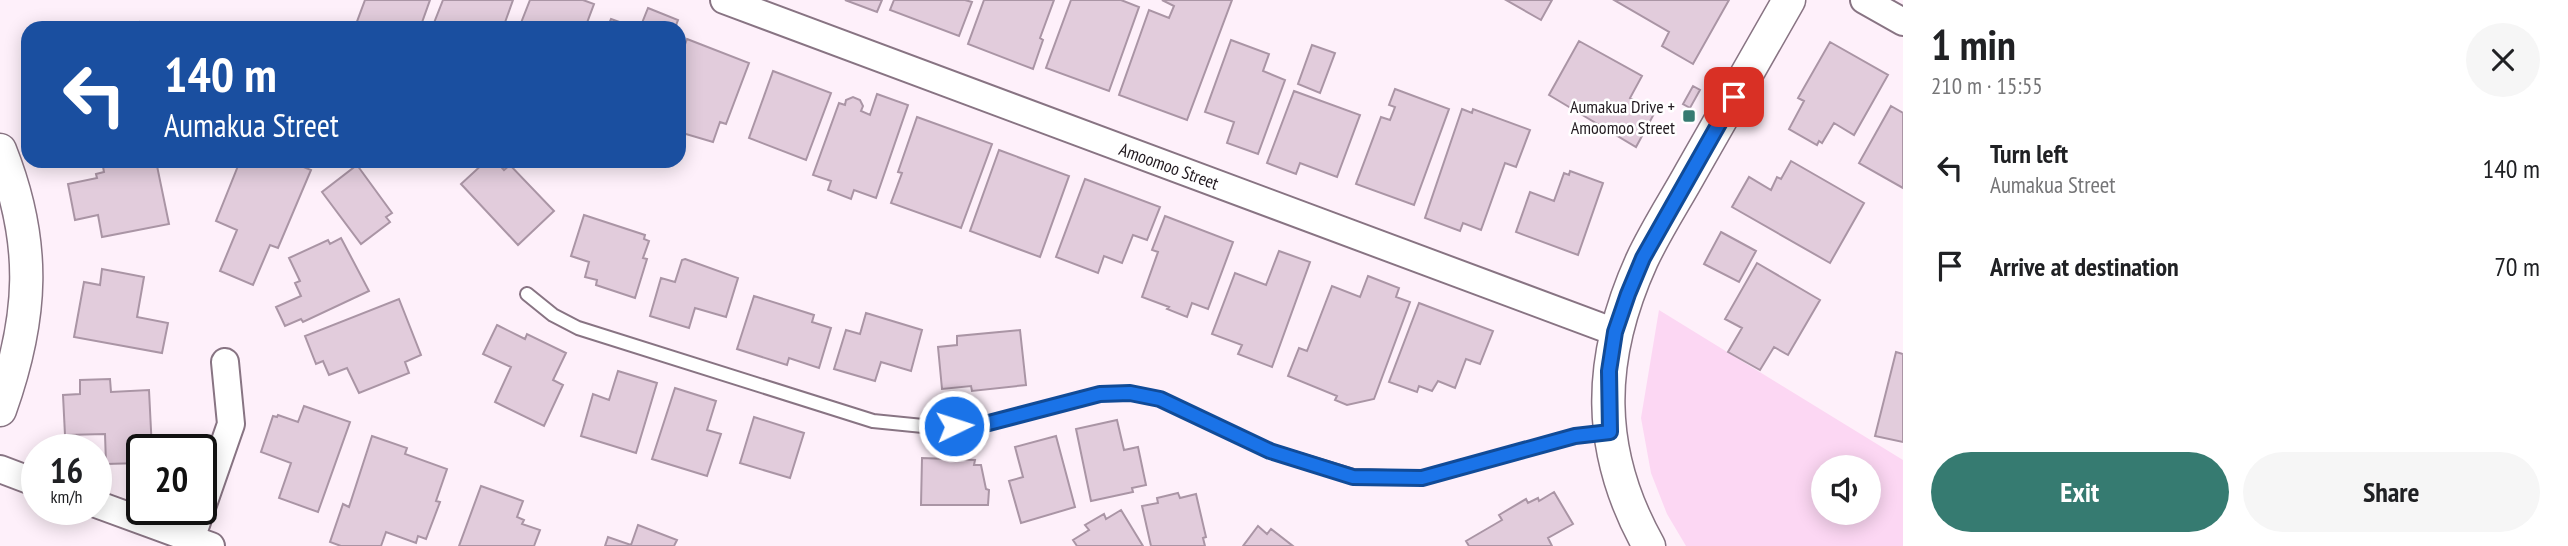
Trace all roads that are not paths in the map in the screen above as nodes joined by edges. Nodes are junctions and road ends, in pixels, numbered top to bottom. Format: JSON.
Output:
{"nodes":[{"id":1,"x":724,"y":0,"type":"edge"},
{"id":2,"x":1788,"y":0,"type":"edge"},
{"id":3,"x":1864,"y":0,"type":"edge"},
{"id":4,"x":1903,"y":22,"type":"edge"},
{"id":5,"x":0,"y":150,"type":"edge"},
{"id":6,"x":527,"y":294,"type":"dead end"},
{"id":7,"x":1615,"y":332,"type":"junction"},
{"id":8,"x":225,"y":362,"type":"dead end"},
{"id":9,"x":0,"y":410,"type":"edge"},
{"id":10,"x":1610,"y":432,"type":"junction"},
{"id":11,"x":0,"y":469,"type":"edge"},
{"id":12,"x":21,"y":477,"type":"edge"},
{"id":13,"x":112,"y":510,"type":"edge"},
{"id":14,"x":201,"y":542,"type":"edge"},
{"id":15,"x":1649,"y":546,"type":"edge"}],
"edges":[{"from":1,"to":7,"type":"street","name":"Amoomoo Street"},
{"from":2,"to":7,"type":"street"},
{"from":3,"to":4,"type":"street"},
{"from":5,"to":9,"type":"street"},
{"from":6,"to":10,"type":"lane"},
{"from":7,"to":10,"type":"street"},
{"from":8,"to":14,"type":"street"},
{"from":10,"to":15,"type":"street"},
{"from":11,"to":12,"type":"street"},
{"from":13,"to":14,"type":"street"}]}
